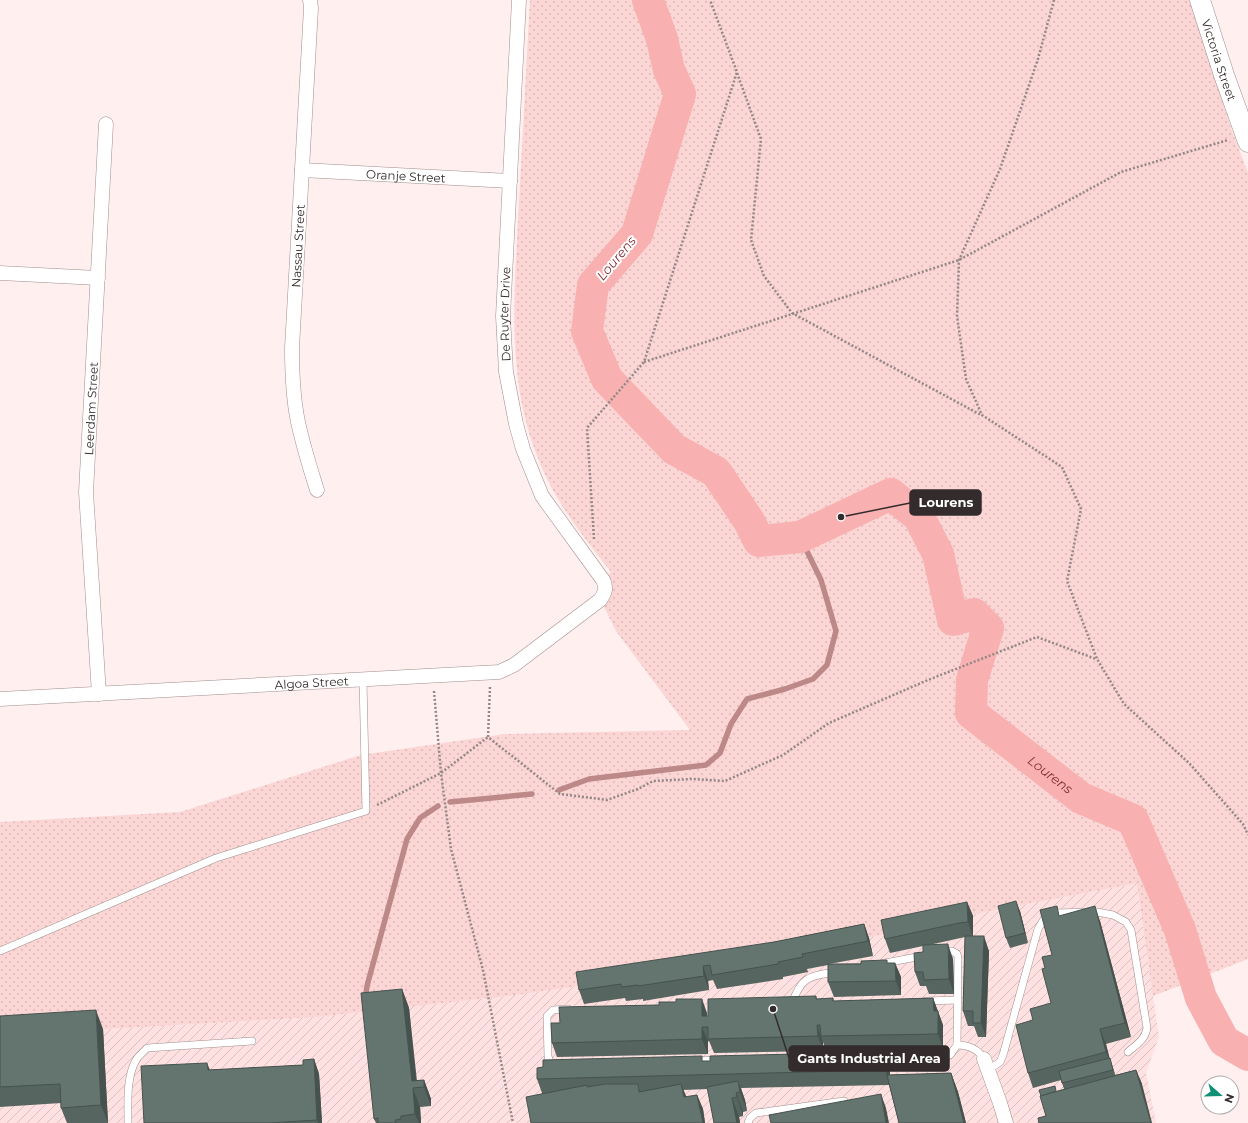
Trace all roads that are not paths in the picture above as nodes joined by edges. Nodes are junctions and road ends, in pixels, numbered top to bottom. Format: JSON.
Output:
{"nodes":[{"id":1,"x":310,"y":0,"type":"edge"},
{"id":2,"x":519,"y":0,"type":"edge"},
{"id":3,"x":1200,"y":0,"type":"edge"},
{"id":4,"x":106,"y":124,"type":"dead end"},
{"id":5,"x":1246,"y":138,"type":"edge"},
{"id":6,"x":302,"y":170,"type":"junction"},
{"id":7,"x":510,"y":181,"type":"junction"},
{"id":8,"x":0,"y":273,"type":"edge"},
{"id":9,"x":98,"y":278,"type":"junction"},
{"id":10,"x":317,"y":490,"type":"dead end"},
{"id":11,"x":600,"y":600,"type":"joint"},
{"id":12,"x":363,"y":680,"type":"junction"},
{"id":13,"x":99,"y":694,"type":"junction"},
{"id":14,"x":0,"y":699,"type":"edge"},
{"id":15,"x":0,"y":951,"type":"edge"},
{"id":16,"x":936,"y":953,"type":"edge"},
{"id":17,"x":928,"y":955,"type":"edge"},
{"id":18,"x":874,"y":965,"type":"edge"},
{"id":19,"x":842,"y":970,"type":"edge"},
{"id":20,"x":958,"y":1000,"type":"junction"},
{"id":21,"x":919,"y":1001,"type":"edge"},
{"id":22,"x":785,"y":1004,"type":"edge"},
{"id":23,"x":792,"y":1004,"type":"junction"},
{"id":24,"x":800,"y":1004,"type":"edge"},
{"id":25,"x":575,"y":1009,"type":"edge"},
{"id":26,"x":252,"y":1041,"type":"dead end"},
{"id":27,"x":958,"y":1045,"type":"junction"},
{"id":28,"x":1128,"y":1052,"type":"dead end"},
{"id":29,"x":872,"y":1057,"type":"edge"},
{"id":30,"x":729,"y":1060,"type":"edge"},
{"id":31,"x":689,"y":1061,"type":"edge"},
{"id":32,"x":562,"y":1064,"type":"edge"},
{"id":33,"x":986,"y":1065,"type":"junction"},
{"id":34,"x":844,"y":1100,"type":"edge"},
{"id":35,"x":128,"y":1123,"type":"edge"},
{"id":36,"x":748,"y":1123,"type":"edge"},
{"id":37,"x":1006,"y":1123,"type":"edge"}],
"edges":[{"from":1,"to":6,"type":"street","name":"Nassau Street"},
{"from":2,"to":7,"type":"street","name":"De Ruyter Drive"},
{"from":3,"to":5,"type":"main road","name":"Victoria Street"},
{"from":4,"to":9,"type":"street","name":"Leerdam Street"},
{"from":6,"to":7,"type":"street","name":"Oranje Street"},
{"from":6,"to":10,"type":"street","name":"Nassau Street"},
{"from":7,"to":11,"type":"street","name":"De Ruyter Drive"},
{"from":8,"to":9,"type":"street"},
{"from":9,"to":13,"type":"street","name":"Leerdam Street"},
{"from":11,"to":12,"type":"street","name":"Algoa Street"},
{"from":12,"to":13,"type":"street","name":"Algoa Street"},
{"from":12,"to":15,"type":"lane"},
{"from":13,"to":14,"type":"street","name":"Algoa Street"},
{"from":16,"to":20,"type":"lane"},
{"from":17,"to":18,"type":"lane"},
{"from":19,"to":23,"type":"lane"},
{"from":20,"to":21,"type":"lane"},
{"from":20,"to":27,"type":"lane"},
{"from":22,"to":23,"type":"lane"},
{"from":23,"to":24,"type":"lane"},
{"from":25,"to":32,"type":"lane"},
{"from":26,"to":35,"type":"lane"},
{"from":27,"to":29,"type":"lane"},
{"from":27,"to":33,"type":"lane"},
{"from":28,"to":33,"type":"lane"},
{"from":30,"to":31,"type":"lane"},
{"from":33,"to":37,"type":"street"},
{"from":34,"to":36,"type":"lane"}]}
